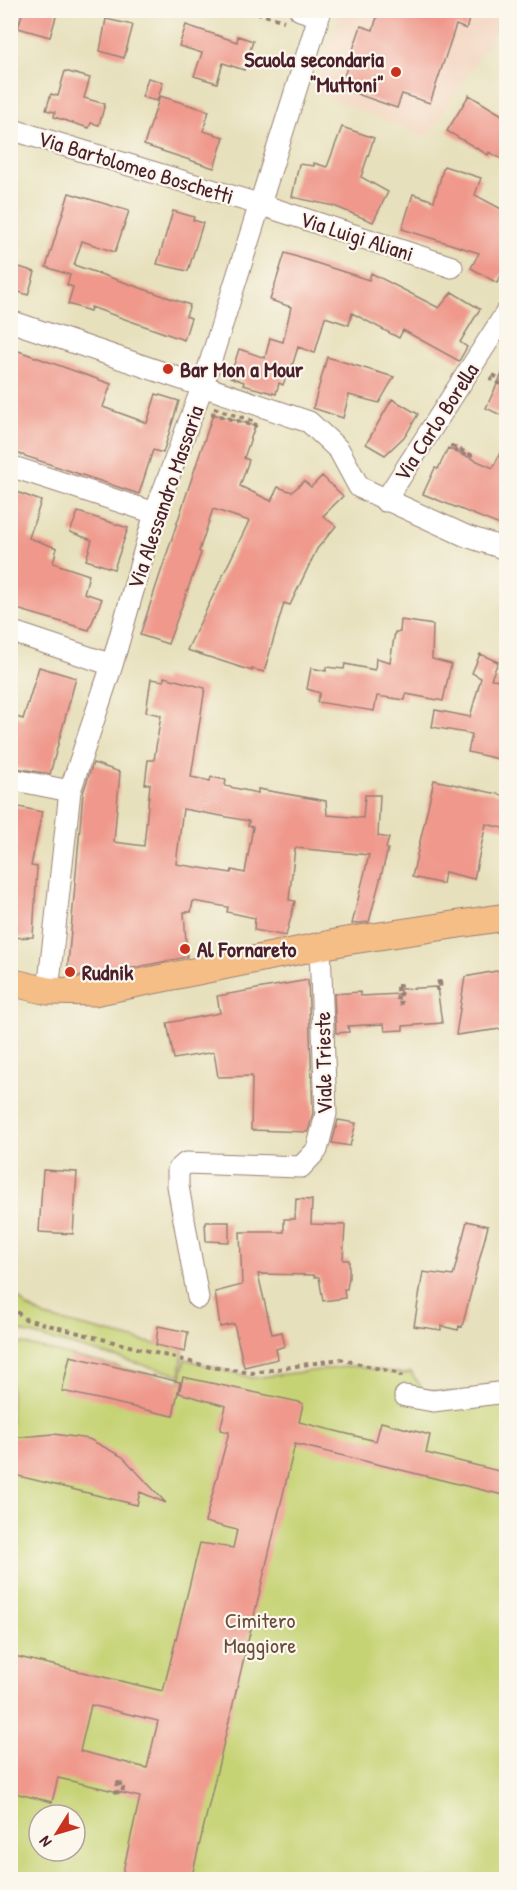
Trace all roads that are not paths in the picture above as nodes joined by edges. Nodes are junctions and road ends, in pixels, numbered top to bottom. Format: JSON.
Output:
{"nodes":[{"id":1,"x":313,"y":12,"type":"edge"},
{"id":2,"x":10,"y":129,"type":"edge"},
{"id":3,"x":261,"y":205,"type":"junction"},
{"id":4,"x":452,"y":267,"type":"dead end"},
{"id":5,"x":507,"y":313,"type":"edge"},
{"id":6,"x":10,"y":321,"type":"edge"},
{"id":7,"x":203,"y":385,"type":"junction"},
{"id":8,"x":10,"y":466,"type":"edge"},
{"id":9,"x":385,"y":501,"type":"junction"},
{"id":10,"x":155,"y":513,"type":"junction"},
{"id":11,"x":507,"y":549,"type":"edge"},
{"id":12,"x":10,"y":631,"type":"edge"},
{"id":13,"x":112,"y":665,"type":"junction"},
{"id":14,"x":10,"y":779,"type":"edge"},
{"id":15,"x":70,"y":791,"type":"junction"},
{"id":16,"x":507,"y":917,"type":"edge"},
{"id":17,"x":320,"y":947,"type":"junction"},
{"id":18,"x":10,"y":982,"type":"edge"},
{"id":19,"x":48,"y":991,"type":"junction"},
{"id":20,"x":198,"y":1298,"type":"dead end"},
{"id":21,"x":507,"y":1392,"type":"edge"},
{"id":22,"x":405,"y":1396,"type":"road end"}],
"edges":[{"from":1,"to":3,"type":"street","name":"Via Alessandro Massaria"},
{"from":2,"to":3,"type":"street","name":"Via Bartolomeo Boschetti"},
{"from":3,"to":4,"type":"street","name":"Via Luigi Aliani"},
{"from":3,"to":7,"type":"street","name":"Via Alessandro Massaria"},
{"from":5,"to":9,"type":"street","name":"Via Carlo Borella"},
{"from":6,"to":7,"type":"street"},
{"from":7,"to":9,"type":"street"},
{"from":7,"to":10,"type":"street","name":"Via Alessandro Massaria"},
{"from":8,"to":10,"type":"street"},
{"from":9,"to":11,"type":"street"},
{"from":10,"to":13,"type":"street","name":"Via Alessandro Massaria"},
{"from":12,"to":13,"type":"street"},
{"from":13,"to":15,"type":"street","name":"Via Alessandro Massaria"},
{"from":14,"to":15,"type":"street"},
{"from":15,"to":19,"type":"street","name":"Via Alessandro Massaria"},
{"from":16,"to":17,"type":"main road"},
{"from":17,"to":19,"type":"main road"},
{"from":17,"to":20,"type":"street","name":"Viale Trieste"},
{"from":18,"to":19,"type":"main road"},
{"from":21,"to":22,"type":"street"}]}
